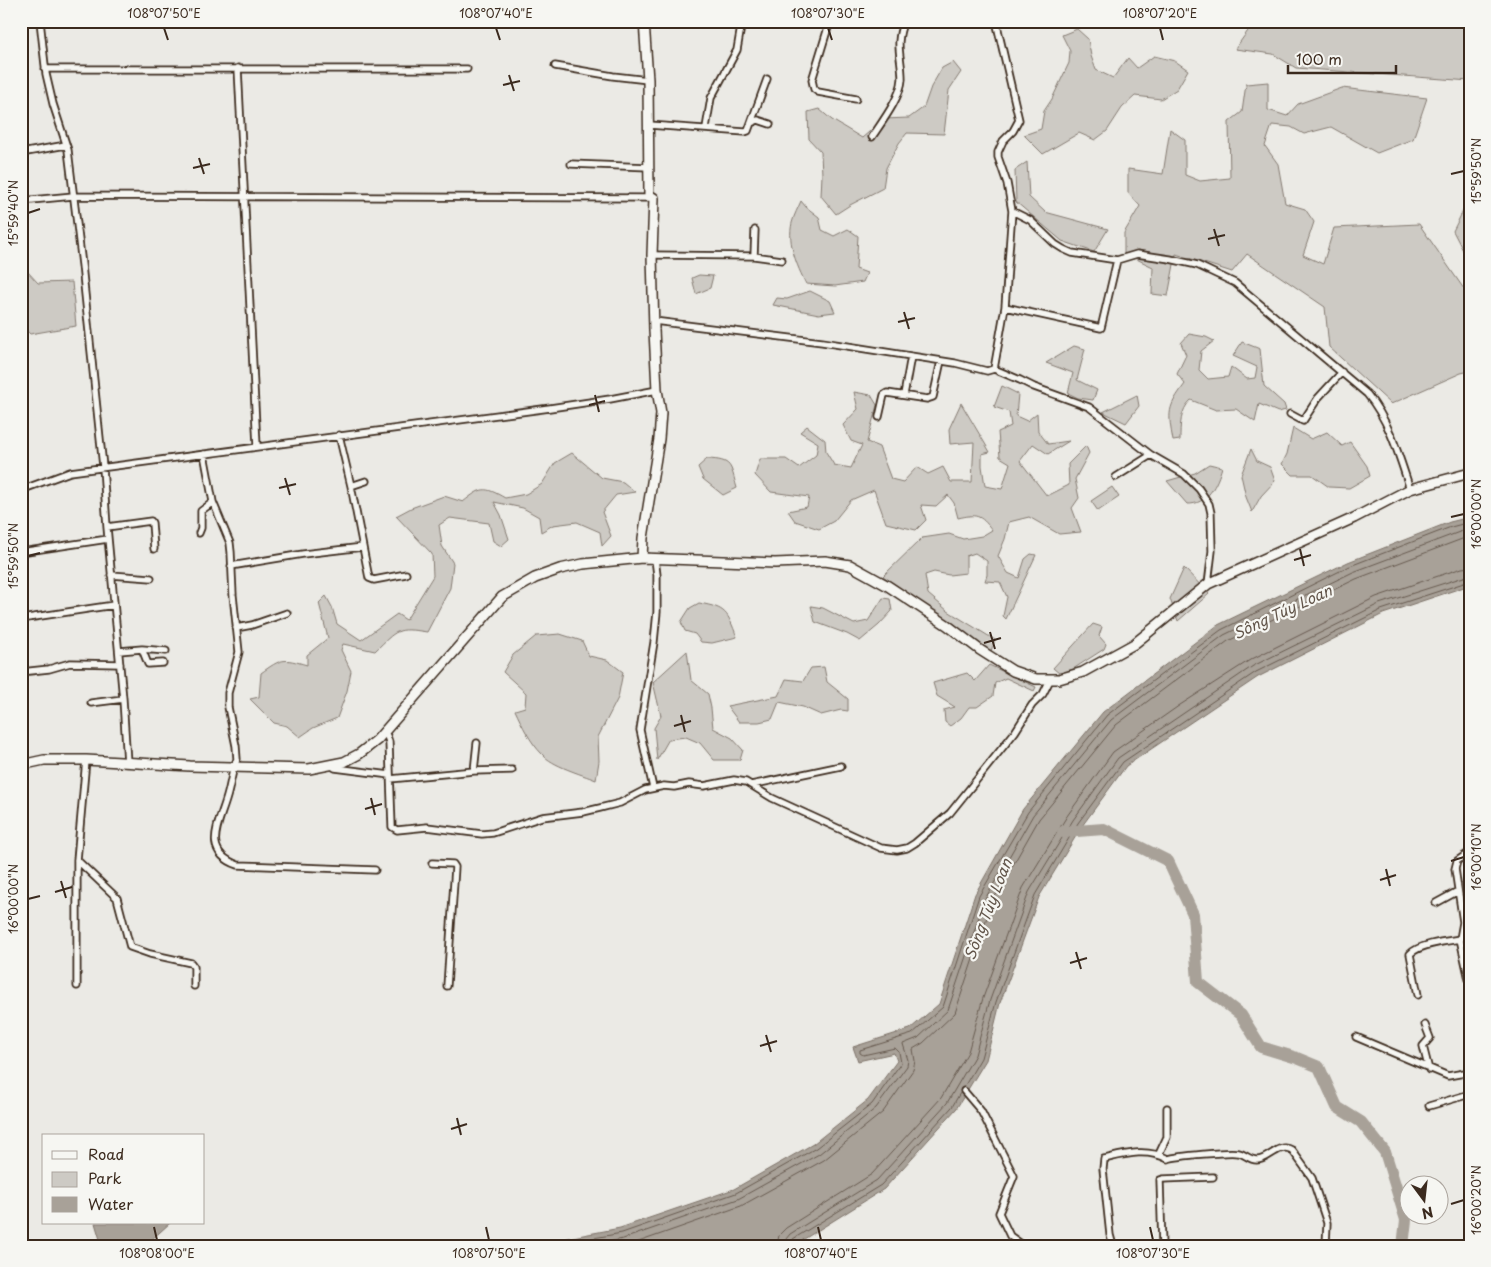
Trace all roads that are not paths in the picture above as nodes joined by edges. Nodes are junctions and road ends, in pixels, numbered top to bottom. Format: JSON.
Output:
{"nodes":[{"id":1,"x":40,"y":21,"type":"edge"},
{"id":2,"x":644,"y":21,"type":"edge"},
{"id":3,"x":742,"y":21,"type":"edge"},
{"id":4,"x":830,"y":21,"type":"edge"},
{"id":5,"x":904,"y":21,"type":"edge"},
{"id":6,"x":996,"y":21,"type":"edge"},
{"id":7,"x":555,"y":66,"type":"dead end"},
{"id":8,"x":238,"y":68,"type":"junction"},
{"id":9,"x":45,"y":69,"type":"junction"},
{"id":10,"x":466,"y":69,"type":"dead end"},
{"id":11,"x":767,"y":79,"type":"dead end"},
{"id":12,"x":648,"y":80,"type":"junction"},
{"id":13,"x":856,"y":99,"type":"dead end"},
{"id":14,"x":750,"y":124,"type":"junction"},
{"id":15,"x":770,"y":124,"type":"dead end"},
{"id":16,"x":649,"y":125,"type":"junction"},
{"id":17,"x":706,"y":128,"type":"junction"},
{"id":18,"x":872,"y":137,"type":"dead end"},
{"id":19,"x":66,"y":145,"type":"junction"},
{"id":20,"x":21,"y":153,"type":"edge"},
{"id":21,"x":571,"y":164,"type":"dead end"},
{"id":22,"x":649,"y":167,"type":"junction"},
{"id":23,"x":73,"y":196,"type":"junction"},
{"id":24,"x":244,"y":197,"type":"junction"},
{"id":25,"x":654,"y":198,"type":"junction"},
{"id":26,"x":21,"y":201,"type":"edge"},
{"id":27,"x":1012,"y":211,"type":"junction"},
{"id":28,"x":756,"y":230,"type":"dead end"},
{"id":29,"x":652,"y":255,"type":"junction"},
{"id":30,"x":754,"y":256,"type":"junction"},
{"id":31,"x":782,"y":260,"type":"dead end"},
{"id":32,"x":1116,"y":260,"type":"junction"},
{"id":33,"x":1004,"y":307,"type":"junction"},
{"id":34,"x":654,"y":320,"type":"junction"},
{"id":35,"x":911,"y":356,"type":"junction"},
{"id":36,"x":941,"y":360,"type":"junction"},
{"id":37,"x":994,"y":369,"type":"junction"},
{"id":38,"x":1342,"y":372,"type":"junction"},
{"id":39,"x":657,"y":390,"type":"junction"},
{"id":40,"x":904,"y":395,"type":"junction"},
{"id":41,"x":1290,"y":414,"type":"dead end"},
{"id":42,"x":880,"y":417,"type":"dead end"},
{"id":43,"x":339,"y":435,"type":"junction"},
{"id":44,"x":257,"y":446,"type":"junction"},
{"id":45,"x":204,"y":454,"type":"junction"},
{"id":46,"x":1150,"y":455,"type":"junction"},
{"id":47,"x":103,"y":467,"type":"junction"},
{"id":48,"x":1470,"y":473,"type":"edge"},
{"id":49,"x":1116,"y":477,"type":"dead end"},
{"id":50,"x":366,"y":481,"type":"dead end"},
{"id":51,"x":350,"y":486,"type":"junction"},
{"id":52,"x":1410,"y":489,"type":"junction"},
{"id":53,"x":21,"y":490,"type":"edge"},
{"id":54,"x":213,"y":502,"type":"junction"},
{"id":55,"x":107,"y":527,"type":"junction"},
{"id":56,"x":199,"y":534,"type":"dead end"},
{"id":57,"x":108,"y":539,"type":"junction"},
{"id":58,"x":363,"y":547,"type":"junction"},
{"id":59,"x":154,"y":549,"type":"dead end"},
{"id":60,"x":21,"y":552,"type":"edge"},
{"id":61,"x":642,"y":558,"type":"junction"},
{"id":62,"x":655,"y":559,"type":"junction"},
{"id":63,"x":231,"y":566,"type":"junction"},
{"id":64,"x":406,"y":574,"type":"dead end"},
{"id":65,"x":111,"y":575,"type":"junction"},
{"id":66,"x":150,"y":578,"type":"dead end"},
{"id":67,"x":1208,"y":584,"type":"junction"},
{"id":68,"x":114,"y":605,"type":"junction"},
{"id":69,"x":287,"y":613,"type":"dead end"},
{"id":70,"x":21,"y":619,"type":"edge"},
{"id":71,"x":236,"y":628,"type":"junction"},
{"id":72,"x":142,"y":649,"type":"junction"},
{"id":73,"x":119,"y":650,"type":"junction"},
{"id":74,"x":166,"y":650,"type":"dead end"},
{"id":75,"x":163,"y":663,"type":"dead end"},
{"id":76,"x":120,"y":664,"type":"junction"},
{"id":77,"x":21,"y":672,"type":"edge"},
{"id":78,"x":1050,"y":680,"type":"junction"},
{"id":79,"x":123,"y":699,"type":"junction"},
{"id":80,"x":91,"y":703,"type":"dead end"},
{"id":81,"x":383,"y":732,"type":"junction"},
{"id":82,"x":477,"y":743,"type":"dead end"},
{"id":83,"x":86,"y":760,"type":"junction"},
{"id":84,"x":127,"y":762,"type":"junction"},
{"id":85,"x":21,"y":765,"type":"edge"},
{"id":86,"x":331,"y":765,"type":"junction"},
{"id":87,"x":841,"y":766,"type":"dead end"},
{"id":88,"x":234,"y":767,"type":"junction"},
{"id":89,"x":512,"y":770,"type":"dead end"},
{"id":90,"x":474,"y":771,"type":"junction"},
{"id":91,"x":390,"y":777,"type":"junction"},
{"id":92,"x":751,"y":785,"type":"junction"},
{"id":93,"x":653,"y":788,"type":"junction"},
{"id":94,"x":1470,"y":852,"type":"edge"},
{"id":95,"x":77,"y":860,"type":"junction"},
{"id":96,"x":432,"y":863,"type":"dead end"},
{"id":97,"x":375,"y":870,"type":"dead end"},
{"id":98,"x":1458,"y":891,"type":"junction"},
{"id":99,"x":1436,"y":902,"type":"dead end"},
{"id":100,"x":1470,"y":919,"type":"edge"},
{"id":101,"x":1463,"y":922,"type":"junction"},
{"id":102,"x":1460,"y":939,"type":"junction"},
{"id":103,"x":1470,"y":984,"type":"edge"},
{"id":104,"x":77,"y":986,"type":"dead end"},
{"id":105,"x":194,"y":986,"type":"dead end"},
{"id":106,"x":447,"y":986,"type":"dead end"},
{"id":107,"x":1418,"y":995,"type":"dead end"},
{"id":108,"x":1425,"y":1025,"type":"dead end"},
{"id":109,"x":1356,"y":1037,"type":"dead end"},
{"id":110,"x":1429,"y":1070,"type":"junction"},
{"id":111,"x":1470,"y":1072,"type":"edge"},
{"id":112,"x":964,"y":1091,"type":"dead end"},
{"id":113,"x":1470,"y":1094,"type":"edge"},
{"id":114,"x":1429,"y":1106,"type":"dead end"},
{"id":115,"x":1167,"y":1108,"type":"dead end"},
{"id":116,"x":1160,"y":1154,"type":"junction"},
{"id":117,"x":1213,"y":1177,"type":"dead end"},
{"id":118,"x":1024,"y":1246,"type":"edge"},
{"id":119,"x":1113,"y":1246,"type":"edge"},
{"id":120,"x":1162,"y":1246,"type":"edge"},
{"id":121,"x":1326,"y":1246,"type":"edge"}],
"edges":[{"from":1,"to":9,"type":"street"},
{"from":2,"to":12,"type":"street"},
{"from":3,"to":17,"type":"street"},
{"from":4,"to":13,"type":"street"},
{"from":5,"to":18,"type":"street"},
{"from":6,"to":27,"type":"street"},
{"from":7,"to":12,"type":"street"},
{"from":8,"to":9,"type":"street"},
{"from":8,"to":10,"type":"street"},
{"from":8,"to":24,"type":"street"},
{"from":9,"to":19,"type":"street"},
{"from":11,"to":14,"type":"street"},
{"from":12,"to":16,"type":"street"},
{"from":14,"to":15,"type":"street"},
{"from":14,"to":17,"type":"street"},
{"from":16,"to":17,"type":"street"},
{"from":16,"to":22,"type":"street"},
{"from":19,"to":20,"type":"street"},
{"from":19,"to":23,"type":"street"},
{"from":21,"to":22,"type":"street"},
{"from":22,"to":25,"type":"street"},
{"from":23,"to":24,"type":"street"},
{"from":23,"to":26,"type":"street"},
{"from":23,"to":47,"type":"street"},
{"from":24,"to":25,"type":"street"},
{"from":24,"to":44,"type":"street"},
{"from":25,"to":29,"type":"street"},
{"from":27,"to":32,"type":"street"},
{"from":27,"to":33,"type":"street"},
{"from":28,"to":30,"type":"street"},
{"from":29,"to":30,"type":"street"},
{"from":29,"to":34,"type":"street"},
{"from":30,"to":31,"type":"street"},
{"from":32,"to":33,"type":"street"},
{"from":32,"to":38,"type":"street"},
{"from":33,"to":37,"type":"street"},
{"from":34,"to":35,"type":"street"},
{"from":34,"to":39,"type":"street"},
{"from":35,"to":36,"type":"street"},
{"from":35,"to":40,"type":"street"},
{"from":36,"to":37,"type":"street"},
{"from":36,"to":40,"type":"street"},
{"from":37,"to":46,"type":"street"},
{"from":38,"to":41,"type":"street"},
{"from":38,"to":52,"type":"street"},
{"from":39,"to":43,"type":"street"},
{"from":39,"to":61,"type":"street"},
{"from":40,"to":42,"type":"street"},
{"from":43,"to":44,"type":"street"},
{"from":43,"to":51,"type":"street"},
{"from":44,"to":45,"type":"street"},
{"from":45,"to":47,"type":"street"},
{"from":45,"to":54,"type":"street"},
{"from":46,"to":49,"type":"street"},
{"from":46,"to":67,"type":"street"},
{"from":47,"to":53,"type":"street"},
{"from":47,"to":55,"type":"street"},
{"from":48,"to":52,"type":"street"},
{"from":50,"to":51,"type":"street"},
{"from":51,"to":58,"type":"street"},
{"from":52,"to":67,"type":"street"},
{"from":54,"to":56,"type":"street"},
{"from":54,"to":63,"type":"street"},
{"from":55,"to":57,"type":"street"},
{"from":55,"to":59,"type":"street"},
{"from":57,"to":60,"type":"street"},
{"from":57,"to":65,"type":"street"},
{"from":58,"to":63,"type":"street"},
{"from":58,"to":64,"type":"street"},
{"from":61,"to":62,"type":"street"},
{"from":61,"to":81,"type":"street"},
{"from":62,"to":78,"type":"street"},
{"from":62,"to":93,"type":"street"},
{"from":63,"to":71,"type":"street"},
{"from":65,"to":66,"type":"street"},
{"from":65,"to":68,"type":"street"},
{"from":67,"to":78,"type":"street"},
{"from":68,"to":70,"type":"street"},
{"from":68,"to":73,"type":"street"},
{"from":69,"to":71,"type":"street"},
{"from":71,"to":88,"type":"street"},
{"from":72,"to":73,"type":"street"},
{"from":72,"to":74,"type":"street"},
{"from":72,"to":75,"type":"street"},
{"from":73,"to":76,"type":"street"},
{"from":76,"to":77,"type":"street"},
{"from":76,"to":79,"type":"street"},
{"from":78,"to":92,"type":"street"},
{"from":79,"to":80,"type":"street"},
{"from":79,"to":84,"type":"street"},
{"from":81,"to":86,"type":"street"},
{"from":81,"to":91,"type":"street"},
{"from":82,"to":90,"type":"street"},
{"from":83,"to":84,"type":"street"},
{"from":83,"to":85,"type":"street"},
{"from":83,"to":95,"type":"street"},
{"from":84,"to":88,"type":"street"},
{"from":86,"to":88,"type":"street"},
{"from":86,"to":91,"type":"street"},
{"from":87,"to":92,"type":"street"},
{"from":88,"to":97,"type":"street"},
{"from":89,"to":90,"type":"street"},
{"from":90,"to":91,"type":"street"},
{"from":91,"to":93,"type":"street"},
{"from":92,"to":93,"type":"street"},
{"from":94,"to":98,"type":"street"},
{"from":95,"to":104,"type":"street"},
{"from":95,"to":105,"type":"street"},
{"from":96,"to":106,"type":"street"},
{"from":98,"to":99,"type":"street"},
{"from":98,"to":101,"type":"street"},
{"from":100,"to":101,"type":"street"},
{"from":101,"to":102,"type":"street"},
{"from":102,"to":103,"type":"street"},
{"from":102,"to":107,"type":"street"},
{"from":108,"to":110,"type":"street"},
{"from":109,"to":110,"type":"street"},
{"from":110,"to":111,"type":"street"},
{"from":112,"to":118,"type":"street"},
{"from":113,"to":114,"type":"street"},
{"from":115,"to":116,"type":"street"},
{"from":116,"to":119,"type":"street"},
{"from":116,"to":121,"type":"street"},
{"from":117,"to":120,"type":"street"}]}
